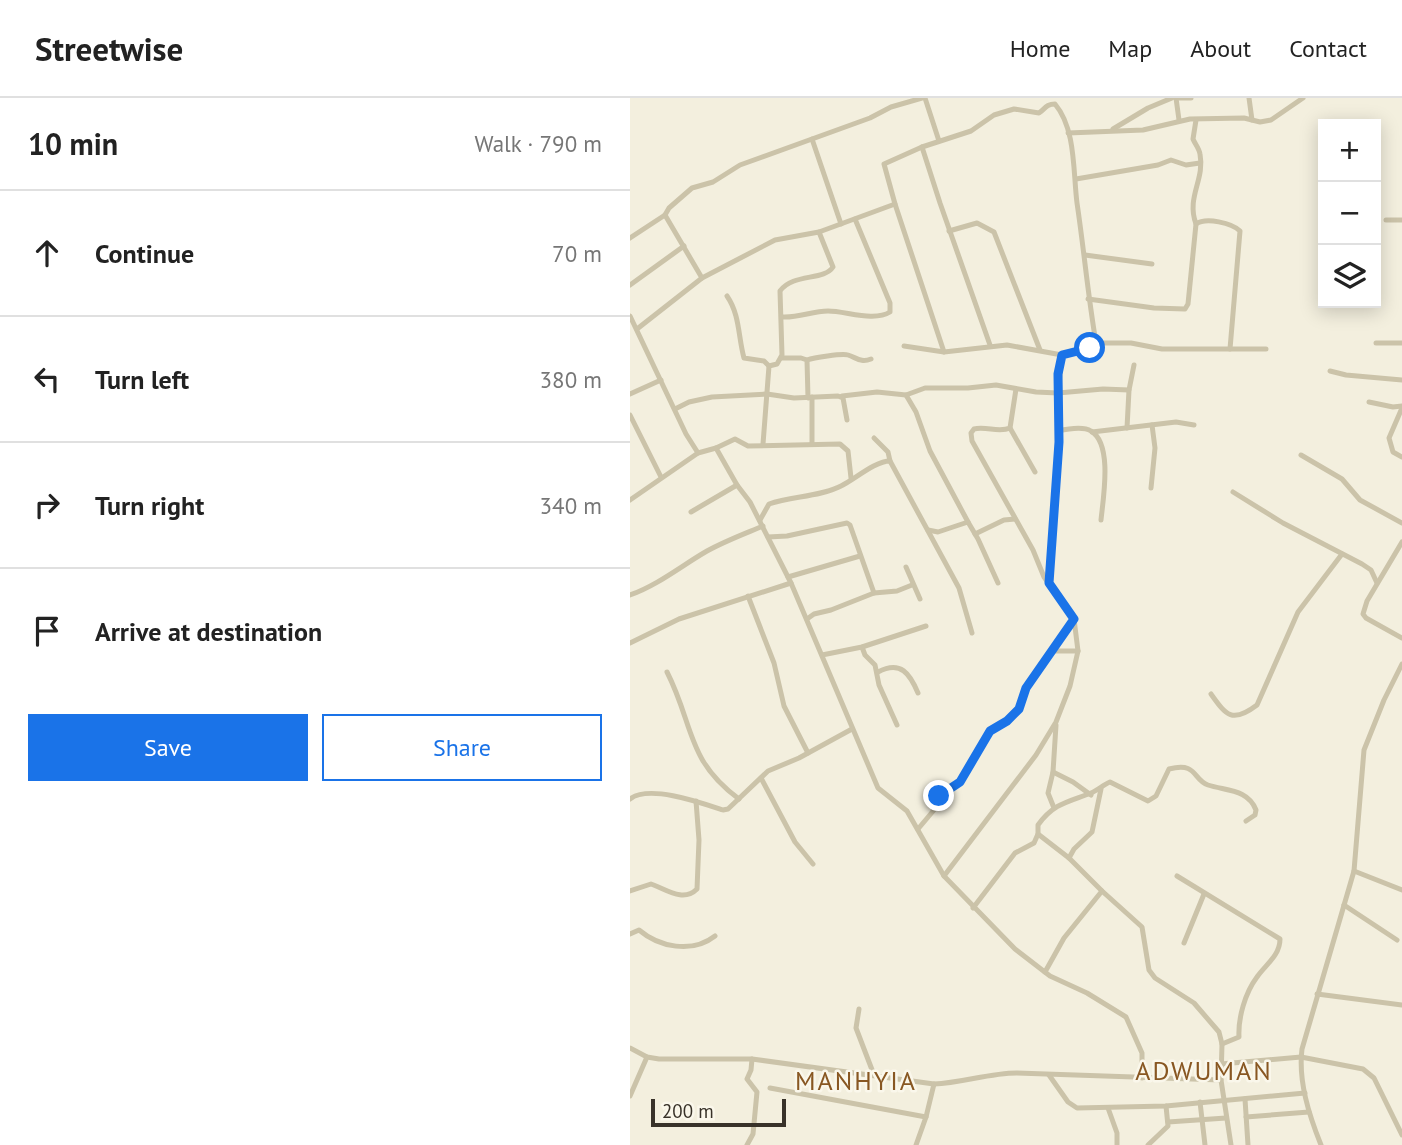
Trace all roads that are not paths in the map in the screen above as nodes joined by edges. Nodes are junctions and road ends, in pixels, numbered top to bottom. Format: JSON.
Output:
{"nodes":[{"id":1,"x":924,"y":98,"type":"edge"},
{"id":2,"x":1175,"y":98,"type":"edge"},
{"id":3,"x":1191,"y":98,"type":"edge"},
{"id":4,"x":1249,"y":98,"type":"edge"},
{"id":5,"x":1303,"y":98,"type":"edge"},
{"id":6,"x":889,"y":99,"type":"edge"},
{"id":7,"x":891,"y":107,"type":"junction"},
{"id":8,"x":1179,"y":120,"type":"junction"},
{"id":9,"x":1196,"y":120,"type":"junction"},
{"id":10,"x":1252,"y":120,"type":"junction"},
{"id":11,"x":1113,"y":129,"type":"junction"},
{"id":12,"x":1068,"y":132,"type":"junction"},
{"id":13,"x":812,"y":139,"type":"junction"},
{"id":14,"x":939,"y":141,"type":"junction"},
{"id":15,"x":922,"y":146,"type":"junction"},
{"id":16,"x":1200,"y":163,"type":"junction"},
{"id":17,"x":1076,"y":179,"type":"junction"},
{"id":18,"x":895,"y":204,"type":"junction"},
{"id":19,"x":666,"y":215,"type":"junction"},
{"id":20,"x":855,"y":219,"type":"junction"},
{"id":21,"x":1386,"y":220,"type":"dead end"},
{"id":22,"x":1402,"y":220,"type":"edge"},
{"id":23,"x":841,"y":224,"type":"junction"},
{"id":24,"x":1196,"y":224,"type":"junction"},
{"id":25,"x":949,"y":231,"type":"junction"},
{"id":26,"x":819,"y":232,"type":"junction"},
{"id":27,"x":630,"y":238,"type":"edge"},
{"id":28,"x":684,"y":246,"type":"junction"},
{"id":29,"x":1085,"y":255,"type":"junction"},
{"id":30,"x":1152,"y":264,"type":"dead end"},
{"id":31,"x":702,"y":278,"type":"junction"},
{"id":32,"x":630,"y":285,"type":"edge"},
{"id":33,"x":727,"y":296,"type":"dead end"},
{"id":34,"x":1088,"y":299,"type":"junction"},
{"id":35,"x":630,"y":316,"type":"edge"},
{"id":36,"x":782,"y":317,"type":"junction"},
{"id":37,"x":637,"y":329,"type":"junction"},
{"id":38,"x":1096,"y":343,"type":"junction"},
{"id":39,"x":1376,"y":343,"type":"dead end"},
{"id":40,"x":1402,"y":343,"type":"edge"},
{"id":41,"x":990,"y":345,"type":"junction"},
{"id":42,"x":904,"y":346,"type":"dead end"},
{"id":43,"x":1230,"y":349,"type":"junction"},
{"id":44,"x":1266,"y":349,"type":"dead end"},
{"id":45,"x":1040,"y":351,"type":"junction"},
{"id":46,"x":944,"y":352,"type":"junction"},
{"id":47,"x":1062,"y":355,"type":"junction"},
{"id":48,"x":781,"y":358,"type":"junction"},
{"id":49,"x":871,"y":359,"type":"dead end"},
{"id":50,"x":807,"y":360,"type":"junction"},
{"id":51,"x":1135,"y":365,"type":"dead end"},
{"id":52,"x":769,"y":366,"type":"junction"},
{"id":53,"x":1330,"y":371,"type":"dead end"},
{"id":54,"x":661,"y":380,"type":"junction"},
{"id":55,"x":1402,"y":380,"type":"edge"},
{"id":56,"x":1016,"y":389,"type":"junction"},
{"id":57,"x":1129,"y":390,"type":"junction"},
{"id":58,"x":1058,"y":393,"type":"junction"},
{"id":59,"x":630,"y":394,"type":"edge"},
{"id":60,"x":766,"y":394,"type":"junction"},
{"id":61,"x":906,"y":395,"type":"junction"},
{"id":62,"x":842,"y":397,"type":"junction"},
{"id":63,"x":810,"y":398,"type":"junction"},
{"id":64,"x":1369,"y":402,"type":"dead end"},
{"id":65,"x":1402,"y":407,"type":"edge"},
{"id":66,"x":675,"y":409,"type":"junction"},
{"id":67,"x":630,"y":415,"type":"edge"},
{"id":68,"x":847,"y":419,"type":"dead end"},
{"id":69,"x":1152,"y":425,"type":"junction"},
{"id":70,"x":1194,"y":425,"type":"dead end"},
{"id":71,"x":1010,"y":428,"type":"junction"},
{"id":72,"x":1127,"y":428,"type":"junction"},
{"id":73,"x":1058,"y":431,"type":"junction"},
{"id":74,"x":1093,"y":432,"type":"junction"},
{"id":75,"x":874,"y":438,"type":"dead end"},
{"id":76,"x":763,"y":444,"type":"junction"},
{"id":77,"x":813,"y":444,"type":"junction"},
{"id":78,"x":716,"y":448,"type":"junction"},
{"id":79,"x":698,"y":453,"type":"junction"},
{"id":80,"x":1301,"y":455,"type":"dead end"},
{"id":81,"x":1402,"y":457,"type":"edge"},
{"id":82,"x":890,"y":461,"type":"junction"},
{"id":83,"x":1035,"y":472,"type":"dead end"},
{"id":84,"x":661,"y":477,"type":"junction"},
{"id":85,"x":851,"y":478,"type":"junction"},
{"id":86,"x":737,"y":485,"type":"junction"},
{"id":87,"x":1151,"y":488,"type":"dead end"},
{"id":88,"x":1233,"y":492,"type":"dead end"},
{"id":89,"x":630,"y":500,"type":"edge"},
{"id":90,"x":691,"y":512,"type":"dead end"},
{"id":91,"x":1015,"y":519,"type":"junction"},
{"id":92,"x":1101,"y":520,"type":"dead end"},
{"id":93,"x":968,"y":522,"type":"junction"},
{"id":94,"x":761,"y":523,"type":"junction"},
{"id":95,"x":1402,"y":523,"type":"edge"},
{"id":96,"x":926,"y":528,"type":"junction"},
{"id":97,"x":975,"y":534,"type":"junction"},
{"id":98,"x":768,"y":537,"type":"junction"},
{"id":99,"x":1402,"y":541,"type":"edge"},
{"id":100,"x":1342,"y":554,"type":"junction"},
{"id":101,"x":860,"y":556,"type":"junction"},
{"id":102,"x":906,"y":567,"type":"dead end"},
{"id":103,"x":790,"y":580,"type":"junction"},
{"id":104,"x":998,"y":583,"type":"dead end"},
{"id":105,"x":1049,"y":583,"type":"junction"},
{"id":106,"x":1377,"y":583,"type":"junction"},
{"id":107,"x":912,"y":584,"type":"junction"},
{"id":108,"x":874,"y":593,"type":"junction"},
{"id":109,"x":630,"y":595,"type":"edge"},
{"id":110,"x":748,"y":596,"type":"junction"},
{"id":111,"x":920,"y":599,"type":"dead end"},
{"id":112,"x":807,"y":619,"type":"junction"},
{"id":113,"x":1074,"y":619,"type":"junction"},
{"id":114,"x":926,"y":626,"type":"dead end"},
{"id":115,"x":972,"y":634,"type":"dead end"},
{"id":116,"x":1402,"y":638,"type":"edge"},
{"id":117,"x":630,"y":643,"type":"edge"},
{"id":118,"x":862,"y":647,"type":"junction"},
{"id":119,"x":1053,"y":651,"type":"junction"},
{"id":120,"x":1078,"y":651,"type":"junction"},
{"id":121,"x":822,"y":655,"type":"junction"},
{"id":122,"x":1402,"y":664,"type":"edge"},
{"id":123,"x":878,"y":671,"type":"junction"},
{"id":124,"x":667,"y":672,"type":"dead end"},
{"id":125,"x":918,"y":693,"type":"dead end"},
{"id":126,"x":1211,"y":694,"type":"dead end"},
{"id":127,"x":1056,"y":722,"type":"junction"},
{"id":128,"x":897,"y":725,"type":"dead end"},
{"id":129,"x":852,"y":729,"type":"junction"},
{"id":130,"x":808,"y":753,"type":"junction"},
{"id":131,"x":1053,"y":772,"type":"junction"},
{"id":132,"x":761,"y":778,"type":"junction"},
{"id":133,"x":1101,"y":789,"type":"junction"},
{"id":134,"x":1089,"y":794,"type":"junction"},
{"id":135,"x":1097,"y":798,"type":"junction"},
{"id":136,"x":630,"y":799,"type":"edge"},
{"id":137,"x":739,"y":799,"type":"junction"},
{"id":138,"x":696,"y":801,"type":"junction"},
{"id":139,"x":1054,"y":808,"type":"junction"},
{"id":140,"x":1246,"y":821,"type":"dead end"},
{"id":141,"x":918,"y":829,"type":"junction"},
{"id":142,"x":1038,"y":834,"type":"junction"},
{"id":143,"x":1069,"y":858,"type":"junction"},
{"id":144,"x":813,"y":864,"type":"dead end"},
{"id":145,"x":1354,"y":871,"type":"junction"},
{"id":146,"x":944,"y":876,"type":"junction"},
{"id":147,"x":1177,"y":876,"type":"dead end"},
{"id":148,"x":1402,"y":890,"type":"edge"},
{"id":149,"x":630,"y":891,"type":"edge"},
{"id":150,"x":1102,"y":891,"type":"junction"},
{"id":151,"x":1204,"y":894,"type":"junction"},
{"id":152,"x":1344,"y":905,"type":"junction"},
{"id":153,"x":973,"y":908,"type":"junction"},
{"id":154,"x":630,"y":934,"type":"edge"},
{"id":155,"x":715,"y":936,"type":"dead end"},
{"id":156,"x":1397,"y":940,"type":"dead end"},
{"id":157,"x":1184,"y":943,"type":"dead end"},
{"id":158,"x":1045,"y":972,"type":"junction"},
{"id":159,"x":1317,"y":994,"type":"junction"},
{"id":160,"x":1402,"y":1005,"type":"edge"},
{"id":161,"x":859,"y":1009,"type":"dead end"},
{"id":162,"x":1222,"y":1044,"type":"junction"},
{"id":163,"x":630,"y":1048,"type":"edge"},
{"id":164,"x":647,"y":1057,"type":"junction"},
{"id":165,"x":1301,"y":1057,"type":"junction"},
{"id":166,"x":752,"y":1059,"type":"junction"},
{"id":167,"x":1221,"y":1065,"type":"junction"},
{"id":168,"x":874,"y":1075,"type":"junction"},
{"id":169,"x":1049,"y":1075,"type":"junction"},
{"id":170,"x":1142,"y":1078,"type":"junction"},
{"id":171,"x":1221,"y":1080,"type":"junction"},
{"id":172,"x":934,"y":1084,"type":"junction"},
{"id":173,"x":770,"y":1088,"type":"dead end"},
{"id":174,"x":1305,"y":1093,"type":"junction"},
{"id":175,"x":630,"y":1096,"type":"edge"},
{"id":176,"x":1245,"y":1099,"type":"junction"},
{"id":177,"x":1223,"y":1100,"type":"junction"},
{"id":178,"x":1200,"y":1102,"type":"junction"},
{"id":179,"x":1166,"y":1106,"type":"junction"},
{"id":180,"x":1108,"y":1108,"type":"junction"},
{"id":181,"x":1309,"y":1112,"type":"junction"},
{"id":182,"x":926,"y":1117,"type":"junction"},
{"id":183,"x":1247,"y":1117,"type":"junction"},
{"id":184,"x":1226,"y":1118,"type":"junction"},
{"id":185,"x":1202,"y":1120,"type":"junction"},
{"id":186,"x":1168,"y":1122,"type":"junction"},
{"id":187,"x":1402,"y":1135,"type":"edge"},
{"id":188,"x":747,"y":1145,"type":"edge"},
{"id":189,"x":916,"y":1145,"type":"edge"},
{"id":190,"x":1117,"y":1145,"type":"edge"},
{"id":191,"x":1148,"y":1145,"type":"edge"},
{"id":192,"x":1205,"y":1145,"type":"edge"},
{"id":193,"x":1231,"y":1145,"type":"edge"},
{"id":194,"x":1248,"y":1145,"type":"edge"},
{"id":195,"x":1321,"y":1145,"type":"edge"}],
"edges":[{"from":1,"to":7,"type":"street"},
{"from":1,"to":14,"type":"street"},
{"from":2,"to":3,"type":"street"},
{"from":2,"to":8,"type":"street"},
{"from":2,"to":11,"type":"street"},
{"from":4,"to":10,"type":"street"},
{"from":5,"to":10,"type":"street"},
{"from":6,"to":7,"type":"street"},
{"from":7,"to":13,"type":"street"},
{"from":8,"to":9,"type":"street"},
{"from":8,"to":11,"type":"street"},
{"from":9,"to":10,"type":"street"},
{"from":9,"to":16,"type":"street"},
{"from":11,"to":12,"type":"street"},
{"from":12,"to":14,"type":"street"},
{"from":12,"to":17,"type":"street"},
{"from":13,"to":19,"type":"street"},
{"from":13,"to":23,"type":"street"},
{"from":14,"to":15,"type":"street"},
{"from":15,"to":18,"type":"street"},
{"from":15,"to":25,"type":"street"},
{"from":16,"to":17,"type":"street"},
{"from":16,"to":24,"type":"street"},
{"from":17,"to":29,"type":"street"},
{"from":18,"to":20,"type":"street"},
{"from":18,"to":46,"type":"street"},
{"from":19,"to":27,"type":"street"},
{"from":19,"to":28,"type":"street"},
{"from":20,"to":23,"type":"street"},
{"from":20,"to":36,"type":"street"},
{"from":21,"to":22,"type":"street"},
{"from":23,"to":26,"type":"street"},
{"from":24,"to":34,"type":"street"},
{"from":24,"to":43,"type":"street"},
{"from":25,"to":41,"type":"street"},
{"from":25,"to":45,"type":"street"},
{"from":26,"to":31,"type":"street"},
{"from":26,"to":36,"type":"street"},
{"from":28,"to":31,"type":"street"},
{"from":28,"to":32,"type":"street"},
{"from":29,"to":30,"type":"street"},
{"from":29,"to":34,"type":"street"},
{"from":31,"to":37,"type":"street"},
{"from":33,"to":52,"type":"street"},
{"from":34,"to":38,"type":"street"},
{"from":35,"to":37,"type":"street"},
{"from":36,"to":48,"type":"street"},
{"from":37,"to":54,"type":"street"},
{"from":38,"to":43,"type":"street"},
{"from":38,"to":47,"type":"street"},
{"from":39,"to":40,"type":"street"},
{"from":41,"to":45,"type":"street"},
{"from":41,"to":46,"type":"street"},
{"from":42,"to":46,"type":"street"},
{"from":43,"to":44,"type":"street"},
{"from":45,"to":47,"type":"street"},
{"from":47,"to":58,"type":"street"},
{"from":48,"to":50,"type":"street"},
{"from":48,"to":52,"type":"street"},
{"from":49,"to":50,"type":"street"},
{"from":50,"to":63,"type":"street"},
{"from":51,"to":57,"type":"street"},
{"from":52,"to":60,"type":"street"},
{"from":53,"to":55,"type":"street"},
{"from":54,"to":59,"type":"street"},
{"from":54,"to":66,"type":"street"},
{"from":56,"to":58,"type":"street"},
{"from":56,"to":61,"type":"street"},
{"from":56,"to":71,"type":"street"},
{"from":57,"to":58,"type":"street"},
{"from":57,"to":72,"type":"street"},
{"from":58,"to":73,"type":"street"},
{"from":60,"to":63,"type":"street"},
{"from":60,"to":66,"type":"street"},
{"from":60,"to":76,"type":"street"},
{"from":61,"to":62,"type":"street"},
{"from":61,"to":93,"type":"street"},
{"from":62,"to":63,"type":"street"},
{"from":62,"to":68,"type":"street"},
{"from":63,"to":77,"type":"street"},
{"from":64,"to":65,"type":"street"},
{"from":65,"to":81,"type":"street"},
{"from":66,"to":79,"type":"street"},
{"from":67,"to":84,"type":"street"},
{"from":69,"to":70,"type":"street"},
{"from":69,"to":72,"type":"street"},
{"from":69,"to":87,"type":"street"},
{"from":71,"to":83,"type":"street"},
{"from":71,"to":91,"type":"street"},
{"from":72,"to":74,"type":"street"},
{"from":73,"to":74,"type":"street"},
{"from":73,"to":105,"type":"street"},
{"from":74,"to":92,"type":"street"},
{"from":75,"to":82,"type":"street"},
{"from":76,"to":77,"type":"street"},
{"from":76,"to":78,"type":"street"},
{"from":77,"to":85,"type":"street"},
{"from":78,"to":79,"type":"street"},
{"from":78,"to":86,"type":"street"},
{"from":79,"to":84,"type":"street"},
{"from":80,"to":95,"type":"street"},
{"from":82,"to":85,"type":"street"},
{"from":82,"to":96,"type":"street"},
{"from":84,"to":89,"type":"street"},
{"from":85,"to":94,"type":"street"},
{"from":86,"to":90,"type":"street"},
{"from":86,"to":94,"type":"street"},
{"from":88,"to":100,"type":"street"},
{"from":91,"to":97,"type":"street"},
{"from":91,"to":105,"type":"street"},
{"from":93,"to":96,"type":"street"},
{"from":93,"to":97,"type":"street"},
{"from":94,"to":98,"type":"street"},
{"from":94,"to":109,"type":"street"},
{"from":96,"to":115,"type":"street"},
{"from":97,"to":104,"type":"street"},
{"from":98,"to":101,"type":"street"},
{"from":98,"to":103,"type":"street"},
{"from":99,"to":106,"type":"street"},
{"from":100,"to":106,"type":"street"},
{"from":100,"to":126,"type":"street"},
{"from":101,"to":103,"type":"street"},
{"from":101,"to":108,"type":"street"},
{"from":102,"to":107,"type":"street"},
{"from":103,"to":110,"type":"street"},
{"from":103,"to":112,"type":"street"},
{"from":105,"to":113,"type":"street"},
{"from":106,"to":116,"type":"street"},
{"from":107,"to":108,"type":"street"},
{"from":107,"to":111,"type":"street"},
{"from":108,"to":112,"type":"street"},
{"from":110,"to":117,"type":"street"},
{"from":110,"to":130,"type":"street"},
{"from":112,"to":121,"type":"street"},
{"from":113,"to":119,"type":"street"},
{"from":113,"to":120,"type":"street"},
{"from":114,"to":118,"type":"street"},
{"from":118,"to":121,"type":"street"},
{"from":118,"to":123,"type":"street"},
{"from":119,"to":120,"type":"street"},
{"from":119,"to":141,"type":"street"},
{"from":120,"to":127,"type":"street"},
{"from":121,"to":129,"type":"street"},
{"from":122,"to":145,"type":"street"},
{"from":123,"to":125,"type":"street"},
{"from":123,"to":128,"type":"street"},
{"from":124,"to":137,"type":"street"},
{"from":127,"to":131,"type":"street"},
{"from":127,"to":146,"type":"street"},
{"from":129,"to":130,"type":"street"},
{"from":129,"to":141,"type":"street"},
{"from":130,"to":132,"type":"street"},
{"from":131,"to":134,"type":"street"},
{"from":131,"to":139,"type":"street"},
{"from":132,"to":137,"type":"street"},
{"from":132,"to":144,"type":"street"},
{"from":133,"to":134,"type":"street"},
{"from":133,"to":135,"type":"street"},
{"from":133,"to":140,"type":"street"},
{"from":134,"to":135,"type":"street"},
{"from":134,"to":139,"type":"street"},
{"from":135,"to":143,"type":"street"},
{"from":136,"to":138,"type":"street"},
{"from":137,"to":138,"type":"street"},
{"from":138,"to":149,"type":"street"},
{"from":139,"to":142,"type":"street"},
{"from":141,"to":146,"type":"street"},
{"from":142,"to":143,"type":"street"},
{"from":142,"to":153,"type":"street"},
{"from":143,"to":150,"type":"street"},
{"from":145,"to":148,"type":"street"},
{"from":145,"to":152,"type":"street"},
{"from":146,"to":153,"type":"street"},
{"from":147,"to":151,"type":"street"},
{"from":150,"to":158,"type":"street"},
{"from":150,"to":162,"type":"street"},
{"from":151,"to":157,"type":"street"},
{"from":151,"to":162,"type":"street"},
{"from":152,"to":156,"type":"street"},
{"from":152,"to":159,"type":"street"},
{"from":153,"to":158,"type":"street"},
{"from":154,"to":155,"type":"street"},
{"from":158,"to":170,"type":"street"},
{"from":159,"to":160,"type":"street"},
{"from":159,"to":165,"type":"street"},
{"from":161,"to":168,"type":"street"},
{"from":162,"to":167,"type":"street"},
{"from":163,"to":164,"type":"street"},
{"from":164,"to":166,"type":"street"},
{"from":164,"to":175,"type":"street"},
{"from":165,"to":167,"type":"street"},
{"from":165,"to":174,"type":"street"},
{"from":165,"to":187,"type":"street"},
{"from":166,"to":168,"type":"street"},
{"from":166,"to":188,"type":"street"},
{"from":167,"to":171,"type":"street"},
{"from":168,"to":172,"type":"street"},
{"from":169,"to":170,"type":"street"},
{"from":169,"to":172,"type":"street"},
{"from":169,"to":180,"type":"street"},
{"from":170,"to":171,"type":"street"},
{"from":171,"to":177,"type":"street"},
{"from":172,"to":182,"type":"street"},
{"from":173,"to":182,"type":"street"},
{"from":174,"to":176,"type":"street"},
{"from":174,"to":181,"type":"street"},
{"from":176,"to":177,"type":"street"},
{"from":176,"to":183,"type":"street"},
{"from":177,"to":178,"type":"street"},
{"from":177,"to":184,"type":"street"},
{"from":178,"to":179,"type":"street"},
{"from":178,"to":185,"type":"street"},
{"from":179,"to":180,"type":"street"},
{"from":179,"to":186,"type":"street"},
{"from":180,"to":190,"type":"street"},
{"from":181,"to":183,"type":"street"},
{"from":181,"to":195,"type":"street"},
{"from":182,"to":189,"type":"street"},
{"from":183,"to":194,"type":"street"},
{"from":184,"to":185,"type":"street"},
{"from":184,"to":193,"type":"street"},
{"from":185,"to":186,"type":"street"},
{"from":185,"to":192,"type":"street"},
{"from":186,"to":191,"type":"street"}]}
